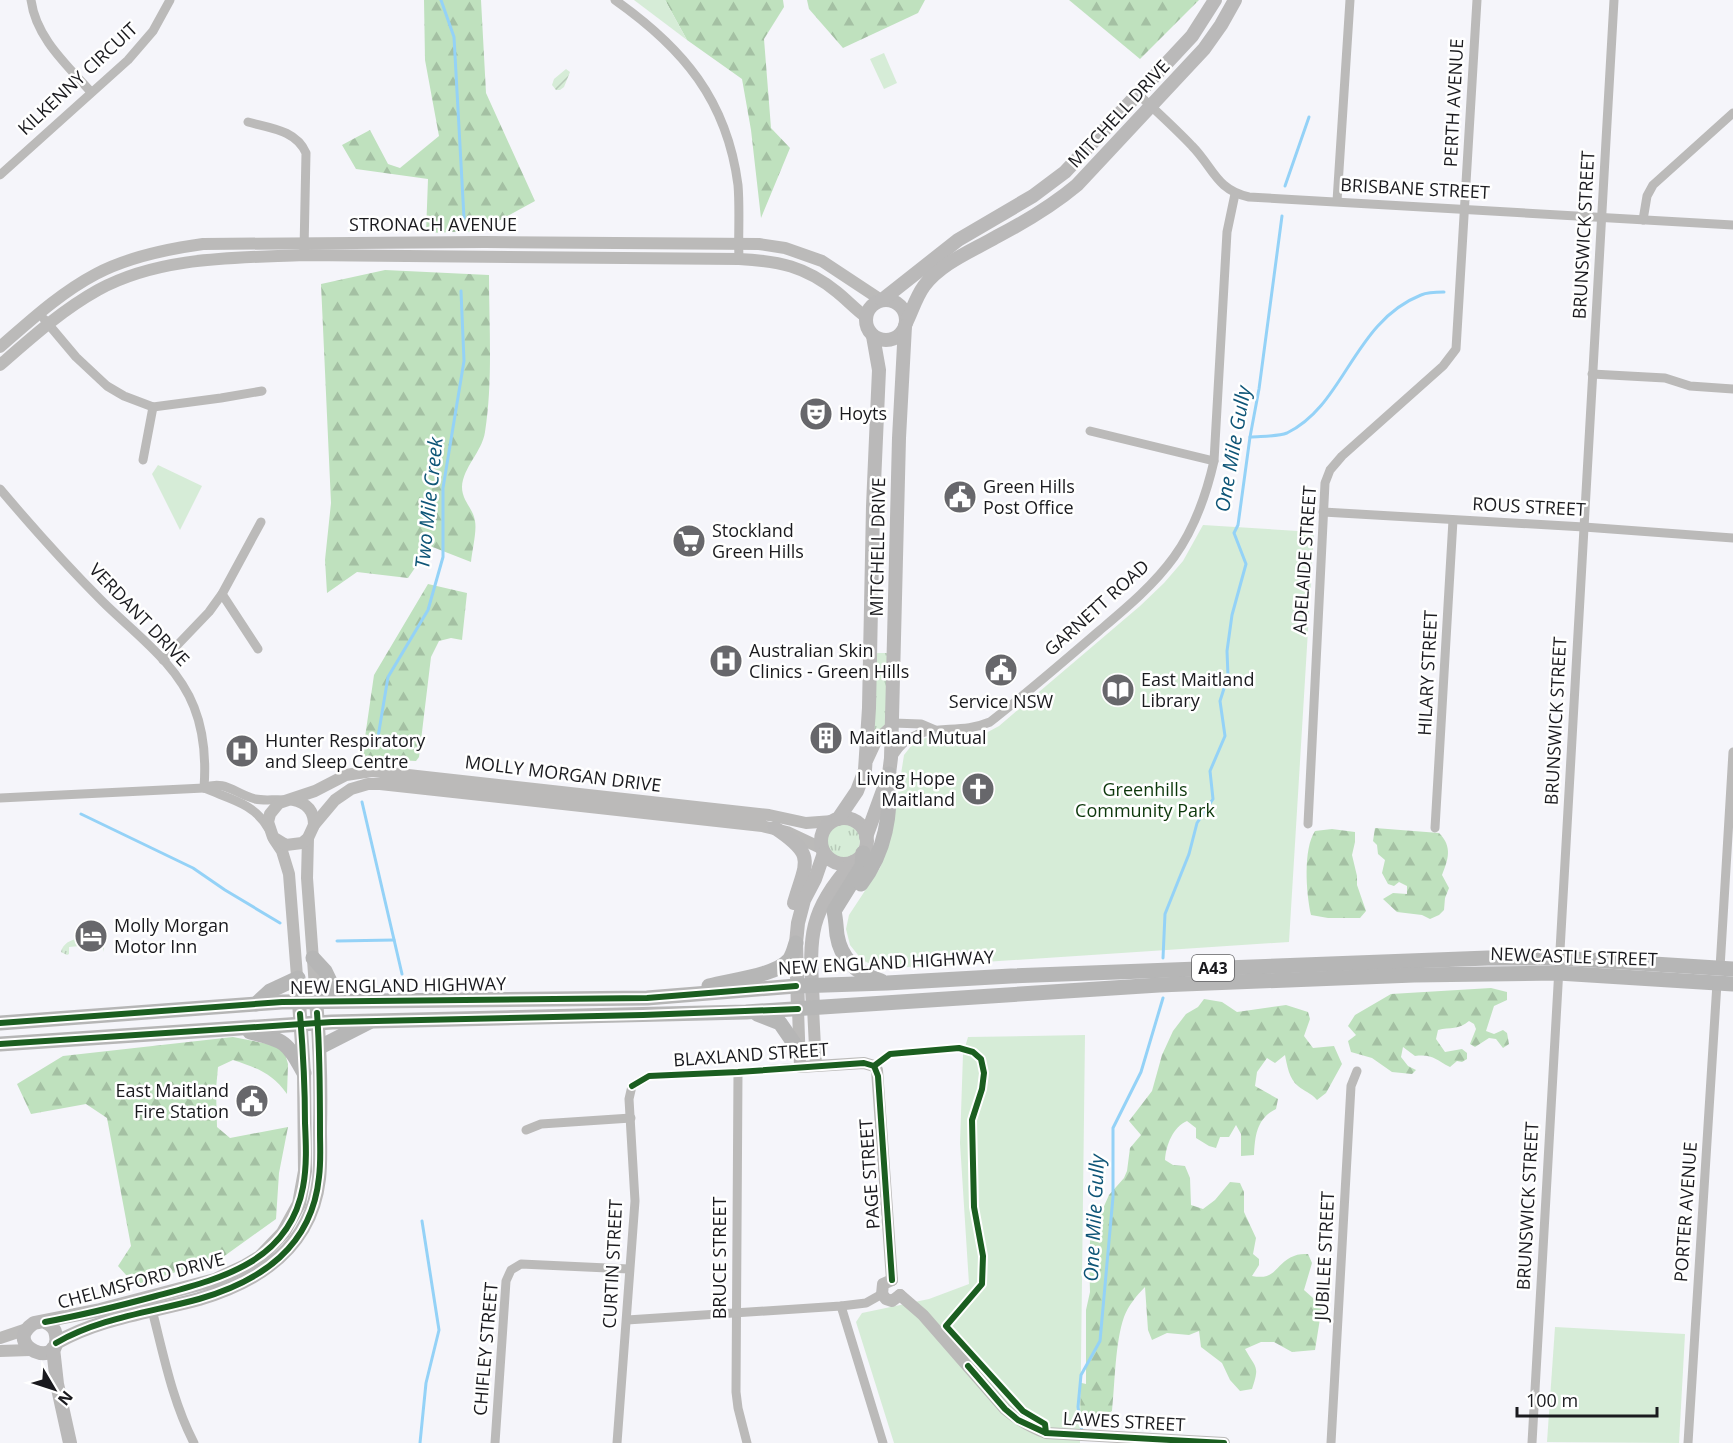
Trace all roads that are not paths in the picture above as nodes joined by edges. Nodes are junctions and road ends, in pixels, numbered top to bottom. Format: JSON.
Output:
{"nodes":[{"id":1,"x":30,"y":0,"type":"edge"},
{"id":2,"x":170,"y":0,"type":"edge"},
{"id":3,"x":615,"y":0,"type":"edge"},
{"id":4,"x":1215,"y":0,"type":"edge"},
{"id":5,"x":1235,"y":0,"type":"edge"},
{"id":6,"x":1350,"y":0,"type":"edge"},
{"id":7,"x":1477,"y":0,"type":"edge"},
{"id":8,"x":1614,"y":0,"type":"edge"},
{"id":9,"x":92,"y":92,"type":"junction"},
{"id":10,"x":1138,"y":94,"type":"junction"},
{"id":11,"x":1151,"y":106,"type":"junction"},
{"id":12,"x":1733,"y":113,"type":"edge"},
{"id":13,"x":248,"y":122,"type":"dead end"},
{"id":14,"x":0,"y":175,"type":"edge"},
{"id":15,"x":1235,"y":194,"type":"junction"},
{"id":16,"x":1337,"y":201,"type":"junction"},
{"id":17,"x":1465,"y":208,"type":"junction"},
{"id":18,"x":1601,"y":216,"type":"junction"},
{"id":19,"x":1643,"y":220,"type":"junction"},
{"id":20,"x":1733,"y":225,"type":"edge"},
{"id":21,"x":739,"y":243,"type":"junction"},
{"id":22,"x":304,"y":249,"type":"junction"},
{"id":23,"x":740,"y":259,"type":"junction"},
{"id":24,"x":882,"y":300,"type":"junction"},
{"id":25,"x":39,"y":313,"type":"junction"},
{"id":26,"x":866,"y":317,"type":"junction"},
{"id":27,"x":48,"y":324,"type":"junction"},
{"id":28,"x":905,"y":325,"type":"junction"},
{"id":29,"x":873,"y":336,"type":"junction"},
{"id":30,"x":0,"y":347,"type":"edge"},
{"id":31,"x":0,"y":365,"type":"edge"},
{"id":32,"x":1592,"y":374,"type":"junction"},
{"id":33,"x":1733,"y":389,"type":"edge"},
{"id":34,"x":262,"y":391,"type":"dead end"},
{"id":35,"x":153,"y":407,"type":"junction"},
{"id":36,"x":1090,"y":431,"type":"dead end"},
{"id":37,"x":143,"y":460,"type":"dead end"},
{"id":38,"x":1214,"y":461,"type":"junction"},
{"id":39,"x":0,"y":489,"type":"edge"},
{"id":40,"x":1323,"y":512,"type":"junction"},
{"id":41,"x":1453,"y":520,"type":"junction"},
{"id":42,"x":261,"y":522,"type":"dead end"},
{"id":43,"x":1584,"y":527,"type":"junction"},
{"id":44,"x":1733,"y":538,"type":"edge"},
{"id":45,"x":222,"y":594,"type":"junction"},
{"id":46,"x":258,"y":649,"type":"dead end"},
{"id":47,"x":163,"y":660,"type":"junction"},
{"id":48,"x":893,"y":723,"type":"junction"},
{"id":49,"x":934,"y":729,"type":"junction"},
{"id":50,"x":1733,"y":753,"type":"edge"},
{"id":51,"x":891,"y":758,"type":"junction"},
{"id":52,"x":865,"y":770,"type":"junction"},
{"id":53,"x":889,"y":774,"type":"junction"},
{"id":54,"x":204,"y":788,"type":"junction"},
{"id":55,"x":0,"y":798,"type":"edge"},
{"id":56,"x":290,"y":800,"type":"junction"},
{"id":57,"x":835,"y":820,"type":"junction"},
{"id":58,"x":1308,"y":824,"type":"dead end"},
{"id":59,"x":314,"y":825,"type":"junction"},
{"id":60,"x":775,"y":828,"type":"junction"},
{"id":61,"x":1435,"y":828,"type":"dead end"},
{"id":62,"x":271,"y":833,"type":"junction"},
{"id":63,"x":866,"y":837,"type":"junction"},
{"id":64,"x":308,"y":838,"type":"junction"},
{"id":65,"x":822,"y":851,"type":"junction"},
{"id":66,"x":858,"y":857,"type":"junction"},
{"id":67,"x":837,"y":922,"type":"junction"},
{"id":68,"x":798,"y":923,"type":"junction"},
{"id":69,"x":796,"y":943,"type":"junction"},
{"id":70,"x":313,"y":958,"type":"junction"},
{"id":71,"x":1558,"y":965,"type":"junction"},
{"id":72,"x":1414,"y":967,"type":"junction"},
{"id":73,"x":1723,"y":974,"type":"edge"},
{"id":74,"x":297,"y":978,"type":"junction"},
{"id":75,"x":887,"y":983,"type":"junction"},
{"id":76,"x":1733,"y":984,"type":"edge"},
{"id":77,"x":812,"y":985,"type":"junction"},
{"id":78,"x":796,"y":986,"type":"junction"},
{"id":79,"x":680,"y":995,"type":"junction"},
{"id":80,"x":339,"y":1000,"type":"junction"},
{"id":81,"x":316,"y":1001,"type":"junction"},
{"id":82,"x":299,"y":1002,"type":"junction"},
{"id":83,"x":256,"y":1004,"type":"junction"},
{"id":84,"x":805,"y":1008,"type":"junction"},
{"id":85,"x":746,"y":1012,"type":"junction"},
{"id":86,"x":372,"y":1020,"type":"junction"},
{"id":87,"x":318,"y":1023,"type":"junction"},
{"id":88,"x":301,"y":1024,"type":"junction"},
{"id":89,"x":1,"y":1025,"type":"edge"},
{"id":90,"x":232,"y":1028,"type":"junction"},
{"id":91,"x":73,"y":1039,"type":"junction"},
{"id":92,"x":0,"y":1044,"type":"edge"},
{"id":93,"x":320,"y":1047,"type":"junction"},
{"id":94,"x":800,"y":1060,"type":"junction"},
{"id":95,"x":816,"y":1066,"type":"junction"},
{"id":96,"x":874,"y":1066,"type":"joint"},
{"id":97,"x":1357,"y":1071,"type":"dead end"},
{"id":98,"x":304,"y":1072,"type":"junction"},
{"id":99,"x":738,"y":1072,"type":"junction"},
{"id":100,"x":632,"y":1086,"type":"joint"},
{"id":101,"x":630,"y":1118,"type":"junction"},
{"id":102,"x":526,"y":1130,"type":"dead end"},
{"id":103,"x":629,"y":1269,"type":"junction"},
{"id":104,"x":892,"y":1280,"type":"junction"},
{"id":105,"x":882,"y":1294,"type":"junction"},
{"id":106,"x":900,"y":1295,"type":"junction"},
{"id":107,"x":151,"y":1304,"type":"junction"},
{"id":108,"x":841,"y":1306,"type":"junction"},
{"id":109,"x":737,"y":1313,"type":"junction"},
{"id":110,"x":627,"y":1320,"type":"junction"},
{"id":111,"x":45,"y":1322,"type":"junction"},
{"id":112,"x":27,"y":1329,"type":"junction"},
{"id":113,"x":0,"y":1338,"type":"edge"},
{"id":114,"x":45,"y":1349,"type":"junction"},
{"id":115,"x":0,"y":1351,"type":"edge"},
{"id":116,"x":1046,"y":1438,"type":"edge"},
{"id":117,"x":70,"y":1443,"type":"edge"},
{"id":118,"x":194,"y":1443,"type":"edge"},
{"id":119,"x":495,"y":1443,"type":"edge"},
{"id":120,"x":617,"y":1443,"type":"edge"},
{"id":121,"x":747,"y":1443,"type":"edge"},
{"id":122,"x":883,"y":1443,"type":"edge"},
{"id":123,"x":1212,"y":1443,"type":"edge"},
{"id":124,"x":1224,"y":1443,"type":"edge"},
{"id":125,"x":1331,"y":1443,"type":"edge"},
{"id":126,"x":1532,"y":1443,"type":"edge"},
{"id":127,"x":1688,"y":1443,"type":"edge"}],
"edges":[{"from":1,"to":9,"type":"street"},
{"from":2,"to":9,"type":"street","name":"KILKENNY CIRCUIT"},
{"from":3,"to":21,"type":"street"},
{"from":4,"to":10,"type":"main road","name":"MITCHELL DRIVE"},
{"from":5,"to":11,"type":"main road","name":"MITCHELL DRIVE"},
{"from":6,"to":16,"type":"street"},
{"from":7,"to":17,"type":"street","name":"PERTH AVENUE"},
{"from":8,"to":18,"type":"street","name":"BRUNSWICK STREET"},
{"from":9,"to":14,"type":"street","name":"KILKENNY CIRCUIT"},
{"from":10,"to":11,"type":"street"},
{"from":10,"to":24,"type":"main road","name":"MITCHELL DRIVE"},
{"from":11,"to":15,"type":"street"},
{"from":11,"to":28,"type":"main road","name":"MITCHELL DRIVE"},
{"from":12,"to":19,"type":"street"},
{"from":13,"to":22,"type":"street"},
{"from":15,"to":16,"type":"street","name":"BRISBANE STREET"},
{"from":15,"to":38,"type":"street","name":"GARNETT ROAD"},
{"from":16,"to":17,"type":"street","name":"BRISBANE STREET"},
{"from":17,"to":18,"type":"street","name":"BRISBANE STREET"},
{"from":17,"to":40,"type":"street","name":"ADELAIDE STREET"},
{"from":18,"to":19,"type":"street","name":"BRISBANE STREET"},
{"from":18,"to":32,"type":"street","name":"BRUNSWICK STREET"},
{"from":19,"to":20,"type":"street","name":"BRISBANE STREET"},
{"from":21,"to":22,"type":"street","name":"STRONACH AVENUE"},
{"from":21,"to":23,"type":"street"},
{"from":21,"to":24,"type":"street","name":"STRONACH AVENUE"},
{"from":22,"to":23,"type":"street","name":"STRONACH AVENUE"},
{"from":22,"to":25,"type":"street","name":"STRONACH AVENUE"},
{"from":22,"to":27,"type":"street","name":"STRONACH AVENUE"},
{"from":23,"to":26,"type":"street","name":"STRONACH AVENUE"},
{"from":24,"to":26,"type":"main road"},
{"from":24,"to":28,"type":"main road"},
{"from":25,"to":27,"type":"street"},
{"from":25,"to":30,"type":"street","name":"STRONACH AVENUE"},
{"from":26,"to":29,"type":"main road"},
{"from":27,"to":31,"type":"street","name":"STRONACH AVENUE"},
{"from":27,"to":35,"type":"street"},
{"from":28,"to":29,"type":"main road"},
{"from":28,"to":48,"type":"main road","name":"MITCHELL DRIVE"},
{"from":29,"to":52,"type":"main road","name":"MITCHELL DRIVE"},
{"from":32,"to":33,"type":"street"},
{"from":32,"to":43,"type":"street","name":"BRUNSWICK STREET"},
{"from":34,"to":35,"type":"street"},
{"from":35,"to":37,"type":"street"},
{"from":36,"to":38,"type":"street"},
{"from":38,"to":49,"type":"street","name":"GARNETT ROAD"},
{"from":39,"to":47,"type":"street","name":"VERDANT DRIVE"},
{"from":40,"to":41,"type":"street","name":"ROUS STREET"},
{"from":40,"to":58,"type":"street","name":"ADELAIDE STREET"},
{"from":41,"to":43,"type":"street","name":"ROUS STREET"},
{"from":41,"to":61,"type":"street","name":"HILARY STREET"},
{"from":42,"to":45,"type":"street"},
{"from":43,"to":44,"type":"street","name":"ROUS STREET"},
{"from":43,"to":71,"type":"street","name":"BRUNSWICK STREET"},
{"from":45,"to":46,"type":"street"},
{"from":45,"to":47,"type":"street"},
{"from":47,"to":54,"type":"street","name":"VERDANT DRIVE"},
{"from":48,"to":49,"type":"street","name":"GARNETT ROAD"},
{"from":48,"to":51,"type":"main road","name":"MITCHELL DRIVE"},
{"from":48,"to":52,"type":"street"},
{"from":49,"to":51,"type":"street","name":"GARNETT ROAD"},
{"from":50,"to":73,"type":"street","name":"PORTER AVENUE"},
{"from":51,"to":53,"type":"main road","name":"MITCHELL DRIVE"},
{"from":52,"to":57,"type":"main road","name":"MITCHELL DRIVE"},
{"from":53,"to":63,"type":"main road","name":"MITCHELL DRIVE"},
{"from":53,"to":67,"type":"highway"},
{"from":54,"to":55,"type":"street","name":"MOLLY MORGAN DRIVE"},
{"from":54,"to":56,"type":"street","name":"MOLLY MORGAN DRIVE"},
{"from":54,"to":62,"type":"street","name":"MOLLY MORGAN DRIVE"},
{"from":56,"to":57,"type":"street","name":"MOLLY MORGAN DRIVE"},
{"from":56,"to":59,"type":"street"},
{"from":56,"to":62,"type":"street"},
{"from":57,"to":63,"type":"main road"},
{"from":57,"to":65,"type":"main road"},
{"from":59,"to":60,"type":"street","name":"MOLLY MORGAN DRIVE"},
{"from":59,"to":64,"type":"street","name":"MOLLY MORGAN DRIVE"},
{"from":60,"to":65,"type":"street","name":"MOLLY MORGAN DRIVE"},
{"from":60,"to":68,"type":"main road"},
{"from":62,"to":64,"type":"street"},
{"from":62,"to":74,"type":"street","name":"CHELMSFORD DRIVE"},
{"from":63,"to":66,"type":"main road"},
{"from":64,"to":70,"type":"street","name":"CHELMSFORD DRIVE"},
{"from":65,"to":66,"type":"main road"},
{"from":65,"to":68,"type":"main road"},
{"from":66,"to":67,"type":"highway"},
{"from":66,"to":77,"type":"main road"},
{"from":67,"to":75,"type":"highway"},
{"from":68,"to":69,"type":"main road"},
{"from":69,"to":78,"type":"main road"},
{"from":69,"to":79,"type":"highway"},
{"from":70,"to":80,"type":"highway"},
{"from":70,"to":81,"type":"street","name":"CHELMSFORD DRIVE"},
{"from":71,"to":72,"type":"highway","name":"NEWCASTLE STREET","number":"A43"},
{"from":71,"to":73,"type":"highway","name":"NEWCASTLE STREET","number":"A43"},
{"from":71,"to":126,"type":"street","name":"BRUNSWICK STREET"},
{"from":72,"to":75,"type":"highway","name":"NEW ENGLAND HIGHWAY","number":"A43"},
{"from":72,"to":84,"type":"highway","name":"NEW ENGLAND HIGHWAY","number":"A43"},
{"from":73,"to":76,"type":"highway","name":"NEWCASTLE STREET","number":"A43"},
{"from":73,"to":127,"type":"street","name":"PORTER AVENUE"},
{"from":74,"to":82,"type":"street","name":"CHELMSFORD DRIVE"},
{"from":74,"to":83,"type":"highway"},
{"from":75,"to":77,"type":"highway","name":"NEW ENGLAND HIGHWAY","number":"A43"},
{"from":77,"to":78,"type":"highway","name":"NEW ENGLAND HIGHWAY","number":"A43"},
{"from":77,"to":84,"type":"main road"},
{"from":78,"to":79,"type":"highway","name":"NEW ENGLAND HIGHWAY","number":"A43"},
{"from":78,"to":84,"type":"main road"},
{"from":79,"to":80,"type":"highway","name":"NEW ENGLAND HIGHWAY","number":"A43"},
{"from":80,"to":81,"type":"highway","name":"NEW ENGLAND HIGHWAY","number":"A43"},
{"from":81,"to":82,"type":"highway","name":"NEW ENGLAND HIGHWAY","number":"A43"},
{"from":81,"to":87,"type":"main road","name":"CHELMSFORD DRIVE"},
{"from":82,"to":83,"type":"highway","name":"NEW ENGLAND HIGHWAY","number":"A43"},
{"from":82,"to":88,"type":"main road","name":"CHELMSFORD DRIVE"},
{"from":83,"to":89,"type":"highway","name":"NEW ENGLAND HIGHWAY","number":"A43"},
{"from":84,"to":85,"type":"highway","name":"NEW ENGLAND HIGHWAY","number":"A43"},
{"from":84,"to":94,"type":"street"},
{"from":84,"to":95,"type":"street"},
{"from":85,"to":86,"type":"highway","name":"NEW ENGLAND HIGHWAY","number":"A43"},
{"from":85,"to":94,"type":"highway"},
{"from":86,"to":87,"type":"highway","name":"NEW ENGLAND HIGHWAY","number":"A43"},
{"from":86,"to":93,"type":"highway"},
{"from":87,"to":88,"type":"highway","name":"NEW ENGLAND HIGHWAY","number":"A43"},
{"from":87,"to":93,"type":"main road","name":"CHELMSFORD DRIVE"},
{"from":88,"to":90,"type":"highway","name":"NEW ENGLAND HIGHWAY","number":"A43"},
{"from":88,"to":98,"type":"main road","name":"CHELMSFORD DRIVE"},
{"from":89,"to":91,"type":"highway"},
{"from":90,"to":91,"type":"highway","name":"NEW ENGLAND HIGHWAY","number":"A43"},
{"from":90,"to":98,"type":"highway"},
{"from":91,"to":92,"type":"highway","name":"NEW ENGLAND HIGHWAY","number":"A43"},
{"from":93,"to":107,"type":"main road","name":"CHELMSFORD DRIVE"},
{"from":94,"to":95,"type":"street","name":"BLAXLAND STREET"},
{"from":94,"to":99,"type":"street","name":"BLAXLAND STREET"},
{"from":95,"to":96,"type":"street","name":"BLAXLAND STREET"},
{"from":96,"to":104,"type":"street","name":"PAGE STREET"},
{"from":97,"to":125,"type":"street","name":"JUBILEE STREET"},
{"from":98,"to":107,"type":"main road","name":"CHELMSFORD DRIVE"},
{"from":99,"to":100,"type":"street","name":"BLAXLAND STREET"},
{"from":99,"to":109,"type":"street","name":"BRUCE STREET"},
{"from":100,"to":101,"type":"street","name":"CURTIN STREET"},
{"from":101,"to":102,"type":"street"},
{"from":101,"to":103,"type":"street","name":"CURTIN STREET"},
{"from":103,"to":110,"type":"street","name":"CURTIN STREET"},
{"from":103,"to":119,"type":"street","name":"CHIFLEY STREET"},
{"from":104,"to":105,"type":"street"},
{"from":104,"to":106,"type":"street"},
{"from":105,"to":106,"type":"street"},
{"from":105,"to":108,"type":"street"},
{"from":106,"to":116,"type":"street","name":"LAWES STREET"},
{"from":107,"to":111,"type":"main road","name":"CHELMSFORD DRIVE"},
{"from":107,"to":114,"type":"main road","name":"CHELMSFORD DRIVE"},
{"from":107,"to":118,"type":"street"},
{"from":108,"to":109,"type":"street"},
{"from":108,"to":122,"type":"street"},
{"from":109,"to":110,"type":"street"},
{"from":109,"to":121,"type":"street","name":"BRUCE STREET"},
{"from":110,"to":120,"type":"street","name":"CURTIN STREET"},
{"from":111,"to":112,"type":"main road"},
{"from":111,"to":114,"type":"main road"},
{"from":112,"to":113,"type":"street"},
{"from":112,"to":114,"type":"main road"},
{"from":114,"to":115,"type":"street","name":"CHELMSFORD DRIVE"},
{"from":114,"to":117,"type":"main road"},
{"from":116,"to":123,"type":"street","name":"LAWES STREET"},
{"from":123,"to":124,"type":"street","name":"LAWES STREET"}]}
